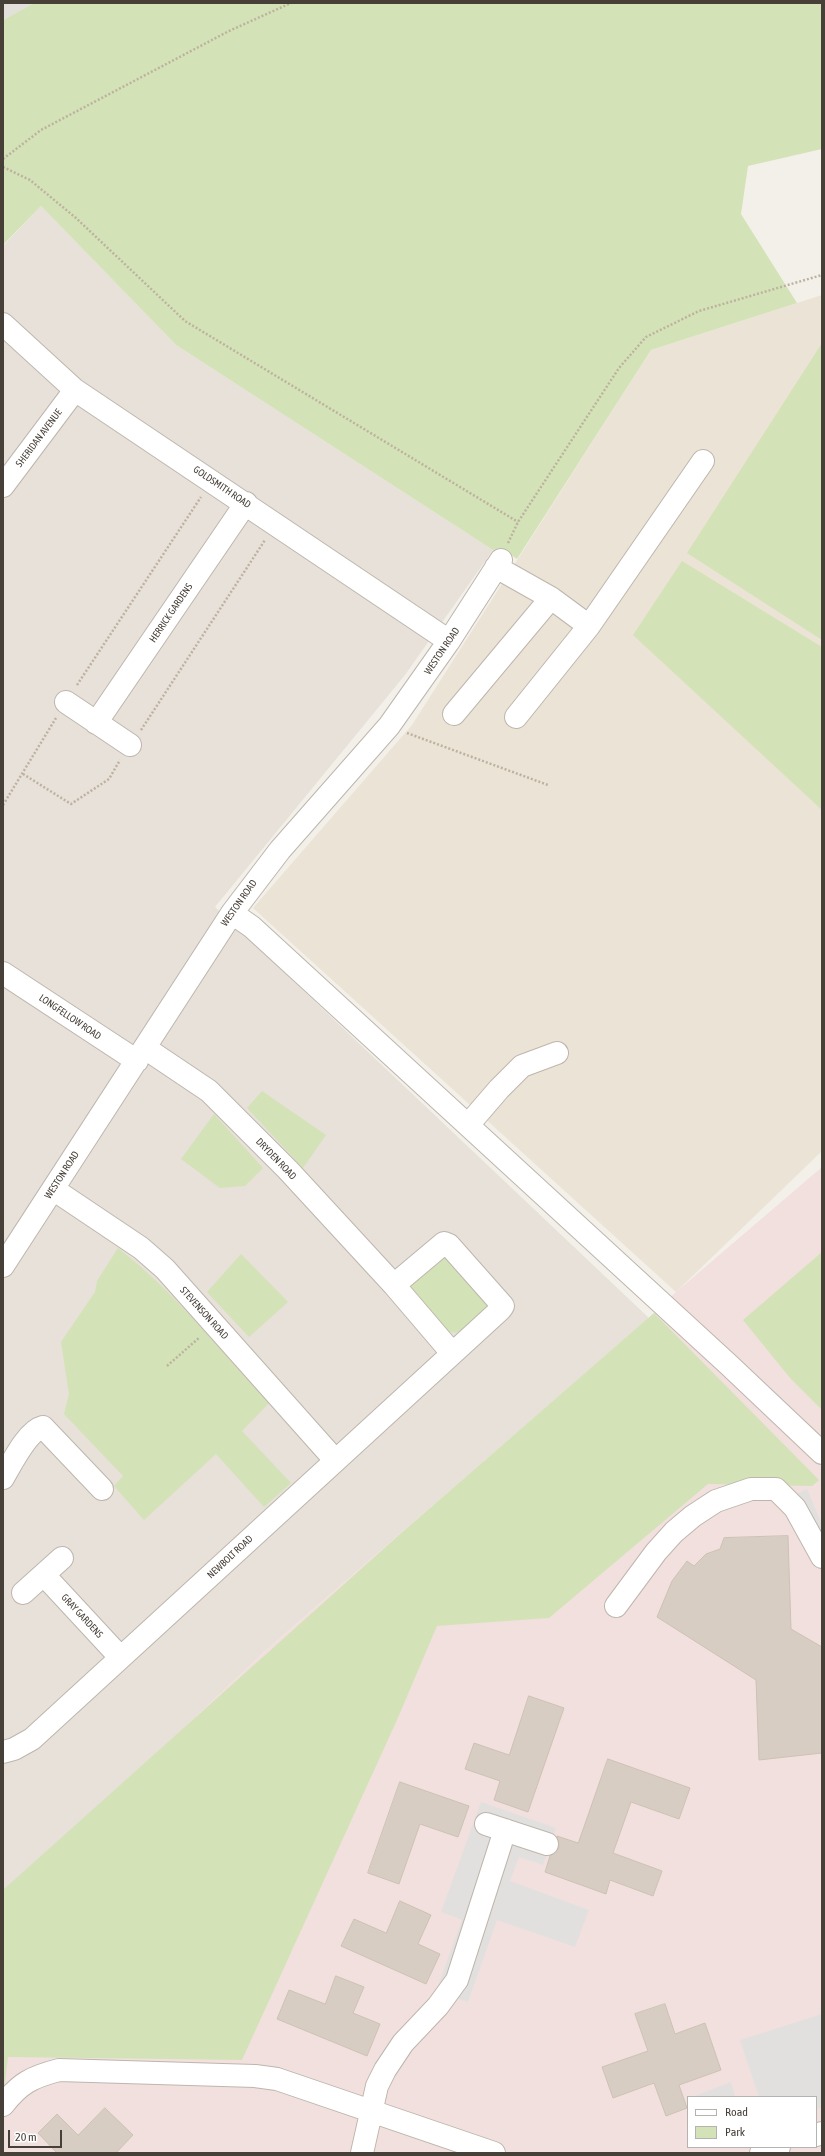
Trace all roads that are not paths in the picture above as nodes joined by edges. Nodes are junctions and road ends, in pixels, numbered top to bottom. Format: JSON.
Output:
{"nodes":[{"id":1,"x":3,"y":324,"type":"edge"},
{"id":2,"x":76,"y":390,"type":"junction"},
{"id":3,"x":703,"y":461,"type":"dead end"},
{"id":4,"x":3,"y":486,"type":"edge"},
{"id":5,"x":246,"y":503,"type":"junction"},
{"id":6,"x":551,"y":598,"type":"junction"},
{"id":7,"x":589,"y":626,"type":"junction"},
{"id":8,"x":449,"y":641,"type":"junction"},
{"id":9,"x":66,"y":702,"type":"road end"},
{"id":10,"x":454,"y":714,"type":"dead end"},
{"id":11,"x":516,"y":717,"type":"dead end"},
{"id":12,"x":96,"y":723,"type":"junction"},
{"id":13,"x":130,"y":745,"type":"road end"},
{"id":14,"x":232,"y":913,"type":"junction"},
{"id":15,"x":3,"y":973,"type":"edge"},
{"id":16,"x":557,"y":1053,"type":"dead end"},
{"id":17,"x":141,"y":1054,"type":"junction"},
{"id":18,"x":468,"y":1125,"type":"junction"},
{"id":19,"x":53,"y":1190,"type":"junction"},
{"id":20,"x":3,"y":1266,"type":"edge"},
{"id":21,"x":394,"y":1285,"type":"junction"},
{"id":22,"x":452,"y":1353,"type":"junction"},
{"id":23,"x":822,"y":1453,"type":"edge"},
{"id":24,"x":335,"y":1460,"type":"junction"},
{"id":25,"x":3,"y":1478,"type":"edge"},
{"id":26,"x":102,"y":1489,"type":"dead end"},
{"id":27,"x":822,"y":1557,"type":"edge"},
{"id":28,"x":62,"y":1558,"type":"dead end"},
{"id":29,"x":44,"y":1575,"type":"junction"},
{"id":30,"x":23,"y":1593,"type":"dead end"},
{"id":31,"x":616,"y":1606,"type":"dead end"},
{"id":32,"x":120,"y":1657,"type":"junction"},
{"id":33,"x":3,"y":1752,"type":"edge"},
{"id":34,"x":547,"y":1844,"type":"dead end"},
{"id":35,"x":3,"y":2105,"type":"edge"},
{"id":36,"x":370,"y":2111,"type":"junction"},
{"id":37,"x":776,"y":2148,"type":"edge"},
{"id":38,"x":362,"y":2153,"type":"edge"},
{"id":39,"x":494,"y":2153,"type":"edge"},
{"id":40,"x":761,"y":2153,"type":"edge"}],
"edges":[{"from":1,"to":2,"type":"street","name":"GOLDSMITH ROAD"},
{"from":2,"to":4,"type":"street","name":"SHERIDAN AVENUE"},
{"from":2,"to":5,"type":"street","name":"GOLDSMITH ROAD"},
{"from":3,"to":7,"type":"street"},
{"from":5,"to":8,"type":"street","name":"GOLDSMITH ROAD"},
{"from":5,"to":12,"type":"street","name":"HERRICK GARDENS"},
{"from":6,"to":7,"type":"street"},
{"from":6,"to":8,"type":"street","name":"WESTON ROAD"},
{"from":6,"to":10,"type":"street"},
{"from":7,"to":11,"type":"street"},
{"from":8,"to":14,"type":"street","name":"WESTON ROAD"},
{"from":9,"to":12,"type":"street"},
{"from":12,"to":13,"type":"street"},
{"from":14,"to":17,"type":"street","name":"WESTON ROAD"},
{"from":14,"to":18,"type":"street"},
{"from":15,"to":17,"type":"street","name":"LONGFELLOW ROAD"},
{"from":16,"to":18,"type":"street"},
{"from":17,"to":19,"type":"street","name":"WESTON ROAD"},
{"from":17,"to":21,"type":"street","name":"DRYDEN ROAD"},
{"from":18,"to":23,"type":"street"},
{"from":19,"to":20,"type":"street","name":"WESTON ROAD"},
{"from":19,"to":24,"type":"street","name":"STEVENSON ROAD"},
{"from":21,"to":22,"type":"street","name":"DRYDEN ROAD"},
{"from":21,"to":22,"type":"street"},
{"from":22,"to":24,"type":"street","name":"NEWBOLT ROAD"},
{"from":24,"to":32,"type":"street","name":"NEWBOLT ROAD"},
{"from":25,"to":26,"type":"street"},
{"from":27,"to":31,"type":"street"},
{"from":28,"to":29,"type":"street"},
{"from":29,"to":30,"type":"street"},
{"from":29,"to":32,"type":"street","name":"GRAY GARDENS"},
{"from":32,"to":33,"type":"street","name":"NEWBOLT ROAD"},
{"from":34,"to":36,"type":"street"},
{"from":35,"to":36,"type":"street"},
{"from":36,"to":38,"type":"street"},
{"from":36,"to":39,"type":"street"},
{"from":37,"to":40,"type":"street"}]}
